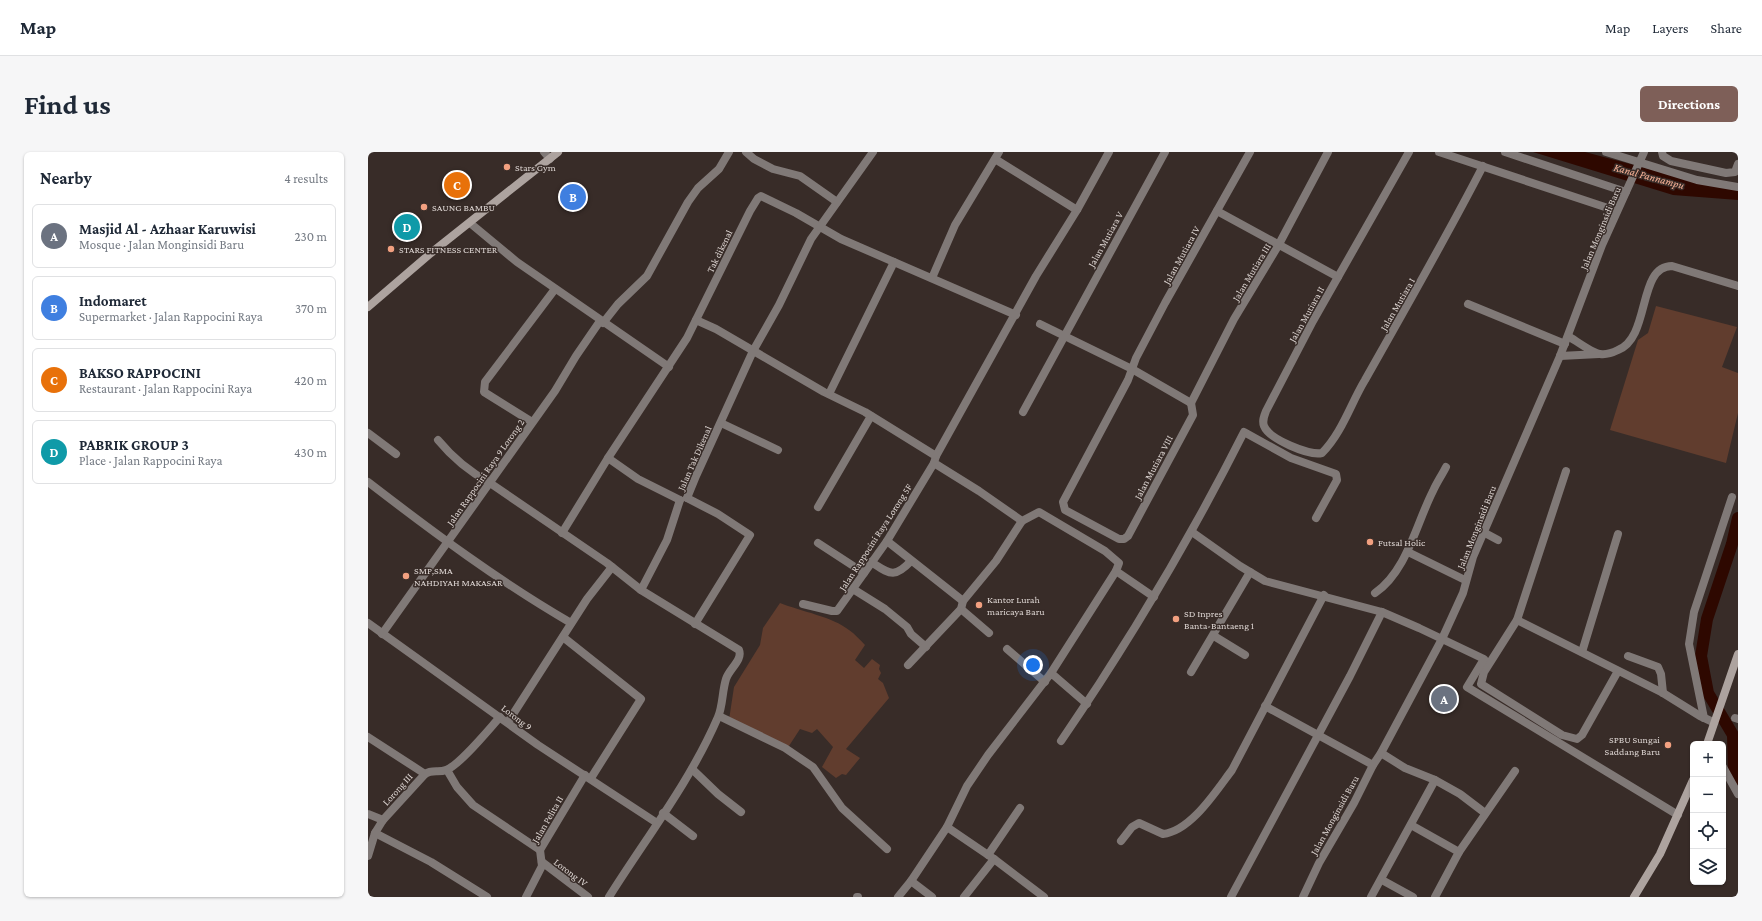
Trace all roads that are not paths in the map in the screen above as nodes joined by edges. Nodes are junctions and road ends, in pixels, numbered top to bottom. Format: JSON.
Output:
{"nodes":[{"id":1,"x":544,"y":152,"type":"edge"},
{"id":2,"x":558,"y":152,"type":"edge"},
{"id":3,"x":729,"y":152,"type":"edge"},
{"id":4,"x":746,"y":152,"type":"edge"},
{"id":5,"x":873,"y":152,"type":"edge"},
{"id":6,"x":1109,"y":152,"type":"edge"},
{"id":7,"x":1165,"y":152,"type":"edge"},
{"id":8,"x":1250,"y":152,"type":"edge"},
{"id":9,"x":1328,"y":152,"type":"edge"},
{"id":10,"x":1409,"y":152,"type":"edge"},
{"id":11,"x":1439,"y":152,"type":"edge"},
{"id":12,"x":1505,"y":152,"type":"edge"},
{"id":13,"x":1606,"y":152,"type":"edge"},
{"id":14,"x":1644,"y":152,"type":"edge"},
{"id":15,"x":1662,"y":152,"type":"edge"},
{"id":16,"x":997,"y":155,"type":"edge"},
{"id":17,"x":550,"y":159,"type":"junction"},
{"id":18,"x":1639,"y":163,"type":"junction"},
{"id":19,"x":1738,"y":164,"type":"edge"},
{"id":20,"x":1483,"y":166,"type":"junction"},
{"id":21,"x":1738,"y":186,"type":"edge"},
{"id":22,"x":1626,"y":190,"type":"junction"},
{"id":23,"x":837,"y":202,"type":"junction"},
{"id":24,"x":1077,"y":210,"type":"junction"},
{"id":25,"x":1217,"y":211,"type":"junction"},
{"id":26,"x":1617,"y":211,"type":"junction"},
{"id":27,"x":470,"y":223,"type":"junction"},
{"id":28,"x":818,"y":227,"type":"junction"},
{"id":29,"x":1278,"y":246,"type":"junction"},
{"id":30,"x":894,"y":262,"type":"junction"},
{"id":31,"x":1338,"y":277,"type":"junction"},
{"id":32,"x":932,"y":278,"type":"junction"},
{"id":33,"x":1738,"y":286,"type":"edge"},
{"id":34,"x":555,"y":289,"type":"junction"},
{"id":35,"x":1468,"y":304,"type":"dead end"},
{"id":36,"x":368,"y":307,"type":"edge"},
{"id":37,"x":1016,"y":315,"type":"junction"},
{"id":38,"x":696,"y":320,"type":"junction"},
{"id":39,"x":602,"y":322,"type":"junction"},
{"id":40,"x":1040,"y":324,"type":"dead end"},
{"id":41,"x":1568,"y":336,"type":"junction"},
{"id":42,"x":1064,"y":337,"type":"junction"},
{"id":43,"x":1565,"y":344,"type":"junction"},
{"id":44,"x":753,"y":351,"type":"junction"},
{"id":45,"x":1599,"y":354,"type":"junction"},
{"id":46,"x":1560,"y":356,"type":"junction"},
{"id":47,"x":670,"y":367,"type":"junction"},
{"id":48,"x":1132,"y":369,"type":"junction"},
{"id":49,"x":829,"y":394,"type":"junction"},
{"id":50,"x":1191,"y":403,"type":"junction"},
{"id":51,"x":1023,"y":412,"type":"dead end"},
{"id":52,"x":871,"y":416,"type":"junction"},
{"id":53,"x":532,"y":422,"type":"junction"},
{"id":54,"x":721,"y":423,"type":"junction"},
{"id":55,"x":368,"y":433,"type":"edge"},
{"id":56,"x":438,"y":440,"type":"dead end"},
{"id":57,"x":778,"y":450,"type":"dead end"},
{"id":58,"x":1325,"y":450,"type":"joint"},
{"id":59,"x":396,"y":454,"type":"dead end"},
{"id":60,"x":608,"y":458,"type":"junction"},
{"id":61,"x":935,"y":459,"type":"junction"},
{"id":62,"x":1446,"y":467,"type":"dead end"},
{"id":63,"x":1566,"y":471,"type":"dead end"},
{"id":64,"x":368,"y":482,"type":"edge"},
{"id":65,"x":490,"y":483,"type":"junction"},
{"id":66,"x":1732,"y":497,"type":"dead end"},
{"id":67,"x":683,"y":499,"type":"junction"},
{"id":68,"x":818,"y":507,"type":"dead end"},
{"id":69,"x":1316,"y":518,"type":"dead end"},
{"id":70,"x":1022,"y":521,"type":"junction"},
{"id":71,"x":1192,"y":532,"type":"junction"},
{"id":72,"x":562,"y":533,"type":"junction"},
{"id":73,"x":1485,"y":533,"type":"junction"},
{"id":74,"x":1618,"y":534,"type":"dead end"},
{"id":75,"x":1124,"y":538,"type":"joint"},
{"id":76,"x":1498,"y":540,"type":"dead end"},
{"id":77,"x":887,"y":541,"type":"junction"},
{"id":78,"x":447,"y":542,"type":"junction"},
{"id":79,"x":818,"y":543,"type":"dead end"},
{"id":80,"x":1408,"y":552,"type":"junction"},
{"id":81,"x":911,"y":561,"type":"junction"},
{"id":82,"x":871,"y":562,"type":"junction"},
{"id":83,"x":612,"y":567,"type":"junction"},
{"id":84,"x":1116,"y":571,"type":"junction"},
{"id":85,"x":1250,"y":572,"type":"junction"},
{"id":86,"x":864,"y":573,"type":"junction"},
{"id":87,"x":1465,"y":580,"type":"junction"},
{"id":88,"x":853,"y":589,"type":"junction"},
{"id":89,"x":641,"y":590,"type":"junction"},
{"id":90,"x":1375,"y":593,"type":"dead end"},
{"id":91,"x":1324,"y":595,"type":"junction"},
{"id":92,"x":1154,"y":597,"type":"junction"},
{"id":93,"x":802,"y":604,"type":"dead end"},
{"id":94,"x":962,"y":605,"type":"junction"},
{"id":95,"x":1382,"y":612,"type":"junction"},
{"id":96,"x":1517,"y":620,"type":"junction"},
{"id":97,"x":368,"y":623,"type":"edge"},
{"id":98,"x":571,"y":623,"type":"junction"},
{"id":99,"x":696,"y":624,"type":"junction"},
{"id":100,"x":989,"y":633,"type":"dead end"},
{"id":101,"x":382,"y":634,"type":"junction"},
{"id":102,"x":1214,"y":636,"type":"junction"},
{"id":103,"x":563,"y":637,"type":"junction"},
{"id":104,"x":1442,"y":639,"type":"junction"},
{"id":105,"x":926,"y":647,"type":"junction"},
{"id":106,"x":1007,"y":649,"type":"dead end"},
{"id":107,"x":1582,"y":652,"type":"junction"},
{"id":108,"x":1738,"y":654,"type":"edge"},
{"id":109,"x":1245,"y":655,"type":"dead end"},
{"id":110,"x":1628,"y":656,"type":"dead end"},
{"id":111,"x":908,"y":665,"type":"dead end"},
{"id":112,"x":1618,"y":670,"type":"junction"},
{"id":113,"x":1191,"y":672,"type":"dead end"},
{"id":114,"x":1051,"y":673,"type":"junction"},
{"id":115,"x":1045,"y":682,"type":"junction"},
{"id":116,"x":1663,"y":693,"type":"junction"},
{"id":117,"x":1087,"y":704,"type":"junction"},
{"id":118,"x":1265,"y":706,"type":"junction"},
{"id":119,"x":718,"y":716,"type":"junction"},
{"id":120,"x":500,"y":717,"type":"junction"},
{"id":121,"x":1704,"y":718,"type":"junction"},
{"id":122,"x":1715,"y":719,"type":"junction"},
{"id":123,"x":508,"y":722,"type":"junction"},
{"id":124,"x":1318,"y":735,"type":"junction"},
{"id":125,"x":368,"y":737,"type":"edge"},
{"id":126,"x":1061,"y":741,"type":"dead end"},
{"id":127,"x":1708,"y":741,"type":"edge"},
{"id":128,"x":1381,"y":753,"type":"junction"},
{"id":129,"x":1373,"y":765,"type":"junction"},
{"id":130,"x":692,"y":769,"type":"junction"},
{"id":131,"x":446,"y":770,"type":"junction"},
{"id":132,"x":1515,"y":771,"type":"dead end"},
{"id":133,"x":1726,"y":772,"type":"edge"},
{"id":134,"x":425,"y":774,"type":"junction"},
{"id":135,"x":588,"y":777,"type":"junction"},
{"id":136,"x":1435,"y":780,"type":"junction"},
{"id":137,"x":1690,"y":787,"type":"edge"},
{"id":138,"x":1738,"y":794,"type":"edge"},
{"id":139,"x":1020,"y":808,"type":"dead end"},
{"id":140,"x":741,"y":812,"type":"dead end"},
{"id":141,"x":1485,"y":813,"type":"junction"},
{"id":142,"x":368,"y":814,"type":"edge"},
{"id":143,"x":663,"y":814,"type":"junction"},
{"id":144,"x":1678,"y":815,"type":"junction"},
{"id":145,"x":382,"y":820,"type":"junction"},
{"id":146,"x":657,"y":823,"type":"junction"},
{"id":147,"x":1411,"y":825,"type":"junction"},
{"id":148,"x":947,"y":827,"type":"junction"},
{"id":149,"x":376,"y":833,"type":"junction"},
{"id":150,"x":693,"y":836,"type":"dead end"},
{"id":151,"x":1121,"y":841,"type":"dead end"},
{"id":152,"x":540,"y":850,"type":"junction"},
{"id":153,"x":887,"y":850,"type":"dead end"},
{"id":154,"x":1459,"y":852,"type":"junction"},
{"id":155,"x":368,"y":856,"type":"edge"},
{"id":156,"x":991,"y":857,"type":"junction"},
{"id":157,"x":542,"y":862,"type":"junction"},
{"id":158,"x":1382,"y":880,"type":"junction"},
{"id":159,"x":911,"y":881,"type":"junction"},
{"id":160,"x":487,"y":897,"type":"edge"},
{"id":161,"x":526,"y":897,"type":"edge"},
{"id":162,"x":588,"y":897,"type":"edge"},
{"id":163,"x":609,"y":897,"type":"edge"},
{"id":164,"x":898,"y":897,"type":"edge"},
{"id":165,"x":932,"y":897,"type":"edge"},
{"id":166,"x":964,"y":897,"type":"edge"},
{"id":167,"x":1044,"y":897,"type":"edge"},
{"id":168,"x":1231,"y":897,"type":"edge"},
{"id":169,"x":1303,"y":897,"type":"edge"},
{"id":170,"x":1371,"y":897,"type":"edge"},
{"id":171,"x":1413,"y":897,"type":"edge"},
{"id":172,"x":1435,"y":897,"type":"edge"},
{"id":173,"x":1634,"y":897,"type":"edge"}],
"edges":[{"from":1,"to":17,"type":"street"},
{"from":2,"to":17,"type":"main road"},
{"from":3,"to":39,"type":"street","name":"Jalan Rappocini Raya 9 Lorong 2"},
{"from":4,"to":23,"type":"street"},
{"from":5,"to":23,"type":"street","name":"Jalan Tak Dikenal"},
{"from":6,"to":24,"type":"street","name":"Jalan Rappocini Raya Lorong 5F"},
{"from":7,"to":42,"type":"street","name":"Jalan Mutiara V"},
{"from":8,"to":25,"type":"street","name":"Jalan Mutiara IV"},
{"from":9,"to":29,"type":"street","name":"Jalan Mutiara III"},
{"from":10,"to":31,"type":"street","name":"Jalan Mutiara II"},
{"from":11,"to":20,"type":"street"},
{"from":12,"to":22,"type":"street"},
{"from":13,"to":18,"type":"street"},
{"from":14,"to":18,"type":"street","name":"Jalan Monginsidi Baru"},
{"from":15,"to":19,"type":"street"},
{"from":16,"to":24,"type":"street"},
{"from":16,"to":32,"type":"street"},
{"from":17,"to":27,"type":"main road"},
{"from":18,"to":21,"type":"street"},
{"from":18,"to":22,"type":"street","name":"Jalan Monginsidi Baru"},
{"from":20,"to":26,"type":"street"},
{"from":20,"to":58,"type":"street","name":"Jalan Mutiara I"},
{"from":22,"to":26,"type":"street","name":"Jalan Monginsidi Baru"},
{"from":23,"to":28,"type":"street","name":"Jalan Tak Dikenal"},
{"from":24,"to":37,"type":"street","name":"Jalan Rappocini Raya Lorong 5F"},
{"from":25,"to":29,"type":"street"},
{"from":25,"to":48,"type":"street","name":"Jalan Mutiara IV"},
{"from":26,"to":41,"type":"street","name":"Jalan Monginsidi Baru"},
{"from":27,"to":34,"type":"street"},
{"from":27,"to":36,"type":"main road"},
{"from":28,"to":30,"type":"street"},
{"from":28,"to":38,"type":"street","name":"Tak dikenal"},
{"from":28,"to":44,"type":"street","name":"Jalan Tak Dikenal"},
{"from":29,"to":31,"type":"street"},
{"from":29,"to":50,"type":"street","name":"Jalan Mutiara III"},
{"from":30,"to":32,"type":"street"},
{"from":30,"to":49,"type":"street"},
{"from":31,"to":58,"type":"street","name":"Jalan Mutiara II"},
{"from":32,"to":37,"type":"street"},
{"from":33,"to":45,"type":"street"},
{"from":34,"to":39,"type":"street"},
{"from":34,"to":53,"type":"street"},
{"from":35,"to":43,"type":"street"},
{"from":37,"to":61,"type":"street","name":"Jalan Rappocini Raya Lorong 5F"},
{"from":38,"to":44,"type":"street"},
{"from":38,"to":47,"type":"street"},
{"from":39,"to":47,"type":"street"},
{"from":39,"to":53,"type":"street","name":"Jalan Rappocini Raya 9 Lorong 2"},
{"from":40,"to":42,"type":"street"},
{"from":41,"to":43,"type":"street","name":"Jalan Monginsidi Baru"},
{"from":41,"to":45,"type":"street"},
{"from":42,"to":48,"type":"street"},
{"from":42,"to":51,"type":"street","name":"Jalan Mutiara V"},
{"from":43,"to":46,"type":"street","name":"Jalan Monginsidi Baru"},
{"from":44,"to":49,"type":"street"},
{"from":44,"to":54,"type":"street","name":"Jalan Tak Dikenal"},
{"from":45,"to":46,"type":"street"},
{"from":46,"to":73,"type":"street","name":"Jalan Monginsidi Baru"},
{"from":47,"to":60,"type":"street"},
{"from":48,"to":50,"type":"street"},
{"from":48,"to":75,"type":"street","name":"Jalan Mutiara IV"},
{"from":49,"to":52,"type":"street"},
{"from":50,"to":75,"type":"street","name":"Jalan Mutiara VIII"},
{"from":52,"to":61,"type":"street"},
{"from":52,"to":68,"type":"street"},
{"from":53,"to":65,"type":"street","name":"Jalan Rappocini Raya 9 Lorong 2"},
{"from":54,"to":57,"type":"street"},
{"from":54,"to":67,"type":"street","name":"Jalan Tak Dikenal"},
{"from":55,"to":59,"type":"street"},
{"from":56,"to":65,"type":"street"},
{"from":60,"to":67,"type":"street"},
{"from":60,"to":72,"type":"street"},
{"from":61,"to":70,"type":"street"},
{"from":61,"to":77,"type":"street","name":"Jalan Rappocini Raya Lorong 5F"},
{"from":62,"to":80,"type":"street"},
{"from":63,"to":96,"type":"street"},
{"from":64,"to":78,"type":"street"},
{"from":65,"to":72,"type":"street"},
{"from":65,"to":78,"type":"street","name":"Jalan Rappocini Raya 9 Lorong 2"},
{"from":66,"to":121,"type":"street"},
{"from":67,"to":89,"type":"street","name":"Jalan Tak Dikenal"},
{"from":67,"to":99,"type":"street"},
{"from":69,"to":71,"type":"street"},
{"from":70,"to":84,"type":"street"},
{"from":70,"to":94,"type":"street"},
{"from":71,"to":85,"type":"street"},
{"from":71,"to":92,"type":"street"},
{"from":72,"to":83,"type":"street"},
{"from":73,"to":76,"type":"street"},
{"from":73,"to":87,"type":"street","name":"Jalan Monginsidi Baru"},
{"from":74,"to":107,"type":"street"},
{"from":77,"to":81,"type":"street"},
{"from":77,"to":82,"type":"street","name":"Jalan Rappocini Raya Lorong 5F"},
{"from":78,"to":98,"type":"street"},
{"from":78,"to":101,"type":"street","name":"Jalan Rappocini Raya 9 Lorong 2"},
{"from":79,"to":86,"type":"street"},
{"from":80,"to":87,"type":"street"},
{"from":80,"to":90,"type":"street"},
{"from":81,"to":82,"type":"street"},
{"from":81,"to":94,"type":"street"},
{"from":82,"to":86,"type":"street","name":"Jalan Rappocini Raya Lorong 5F"},
{"from":83,"to":89,"type":"street"},
{"from":83,"to":98,"type":"street"},
{"from":84,"to":92,"type":"street"},
{"from":84,"to":114,"type":"street"},
{"from":85,"to":91,"type":"street"},
{"from":85,"to":102,"type":"street"},
{"from":86,"to":88,"type":"street","name":"Jalan Rappocini Raya Lorong 5F"},
{"from":87,"to":104,"type":"street","name":"Jalan Monginsidi Baru"},
{"from":88,"to":93,"type":"street","name":"Jalan Rappocini Raya Lorong 5F"},
{"from":88,"to":105,"type":"street"},
{"from":89,"to":99,"type":"street"},
{"from":91,"to":95,"type":"street"},
{"from":91,"to":118,"type":"street"},
{"from":92,"to":117,"type":"street"},
{"from":94,"to":100,"type":"street"},
{"from":94,"to":105,"type":"street"},
{"from":95,"to":104,"type":"street"},
{"from":95,"to":124,"type":"street"},
{"from":96,"to":107,"type":"street"},
{"from":96,"to":112,"type":"street"},
{"from":97,"to":101,"type":"street","name":"Lorong 9"},
{"from":98,"to":103,"type":"street"},
{"from":99,"to":119,"type":"street"},
{"from":101,"to":120,"type":"street","name":"Lorong 9"},
{"from":102,"to":109,"type":"street"},
{"from":102,"to":113,"type":"street"},
{"from":103,"to":123,"type":"street"},
{"from":103,"to":135,"type":"street","name":"Jalan Pelita II"},
{"from":104,"to":128,"type":"street","name":"Jalan Monginsidi Baru"},
{"from":104,"to":144,"type":"street"},
{"from":105,"to":111,"type":"street"},
{"from":106,"to":115,"type":"street"},
{"from":107,"to":112,"type":"street"},
{"from":108,"to":122,"type":"main road"},
{"from":110,"to":116,"type":"street"},
{"from":112,"to":116,"type":"street"},
{"from":114,"to":115,"type":"street"},
{"from":114,"to":117,"type":"street"},
{"from":115,"to":148,"type":"street"},
{"from":116,"to":121,"type":"street"},
{"from":117,"to":126,"type":"street"},
{"from":118,"to":124,"type":"street"},
{"from":118,"to":151,"type":"street"},
{"from":119,"to":130,"type":"street"},
{"from":119,"to":153,"type":"street"},
{"from":120,"to":123,"type":"street","name":"Lorong 9"},
{"from":120,"to":131,"type":"street"},
{"from":121,"to":122,"type":"street"},
{"from":122,"to":127,"type":"main road"},
{"from":123,"to":135,"type":"street","name":"Lorong 9"},
{"from":124,"to":129,"type":"street"},
{"from":124,"to":168,"type":"street"},
{"from":125,"to":134,"type":"street"},
{"from":128,"to":129,"type":"street","name":"Jalan Monginsidi Baru"},
{"from":128,"to":136,"type":"street"},
{"from":129,"to":169,"type":"street","name":"Jalan Monginsidi Baru"},
{"from":130,"to":140,"type":"street"},
{"from":130,"to":143,"type":"street"},
{"from":131,"to":134,"type":"street","name":"Lorong III"},
{"from":131,"to":152,"type":"street"},
{"from":132,"to":141,"type":"street"},
{"from":133,"to":138,"type":"street"},
{"from":134,"to":145,"type":"street","name":"Lorong III"},
{"from":135,"to":146,"type":"street","name":"Lorong 9"},
{"from":135,"to":152,"type":"street","name":"Jalan Pelita II"},
{"from":136,"to":141,"type":"street"},
{"from":136,"to":147,"type":"street"},
{"from":137,"to":144,"type":"main road"},
{"from":139,"to":156,"type":"street"},
{"from":141,"to":154,"type":"street"},
{"from":142,"to":145,"type":"street"},
{"from":143,"to":146,"type":"street"},
{"from":143,"to":150,"type":"street"},
{"from":144,"to":173,"type":"main road"},
{"from":145,"to":149,"type":"street","name":"Lorong III"},
{"from":146,"to":163,"type":"street"},
{"from":147,"to":154,"type":"street"},
{"from":147,"to":158,"type":"street"},
{"from":148,"to":156,"type":"street"},
{"from":148,"to":159,"type":"street"},
{"from":149,"to":155,"type":"street","name":"Lorong III"},
{"from":149,"to":160,"type":"street"},
{"from":152,"to":157,"type":"street","name":"Jalan Pelita II"},
{"from":154,"to":172,"type":"street"},
{"from":156,"to":166,"type":"street"},
{"from":156,"to":167,"type":"street"},
{"from":157,"to":161,"type":"street"},
{"from":157,"to":162,"type":"street","name":"Lorong IV"},
{"from":158,"to":170,"type":"street"},
{"from":158,"to":171,"type":"street"},
{"from":159,"to":164,"type":"street"},
{"from":159,"to":165,"type":"street"}]}
